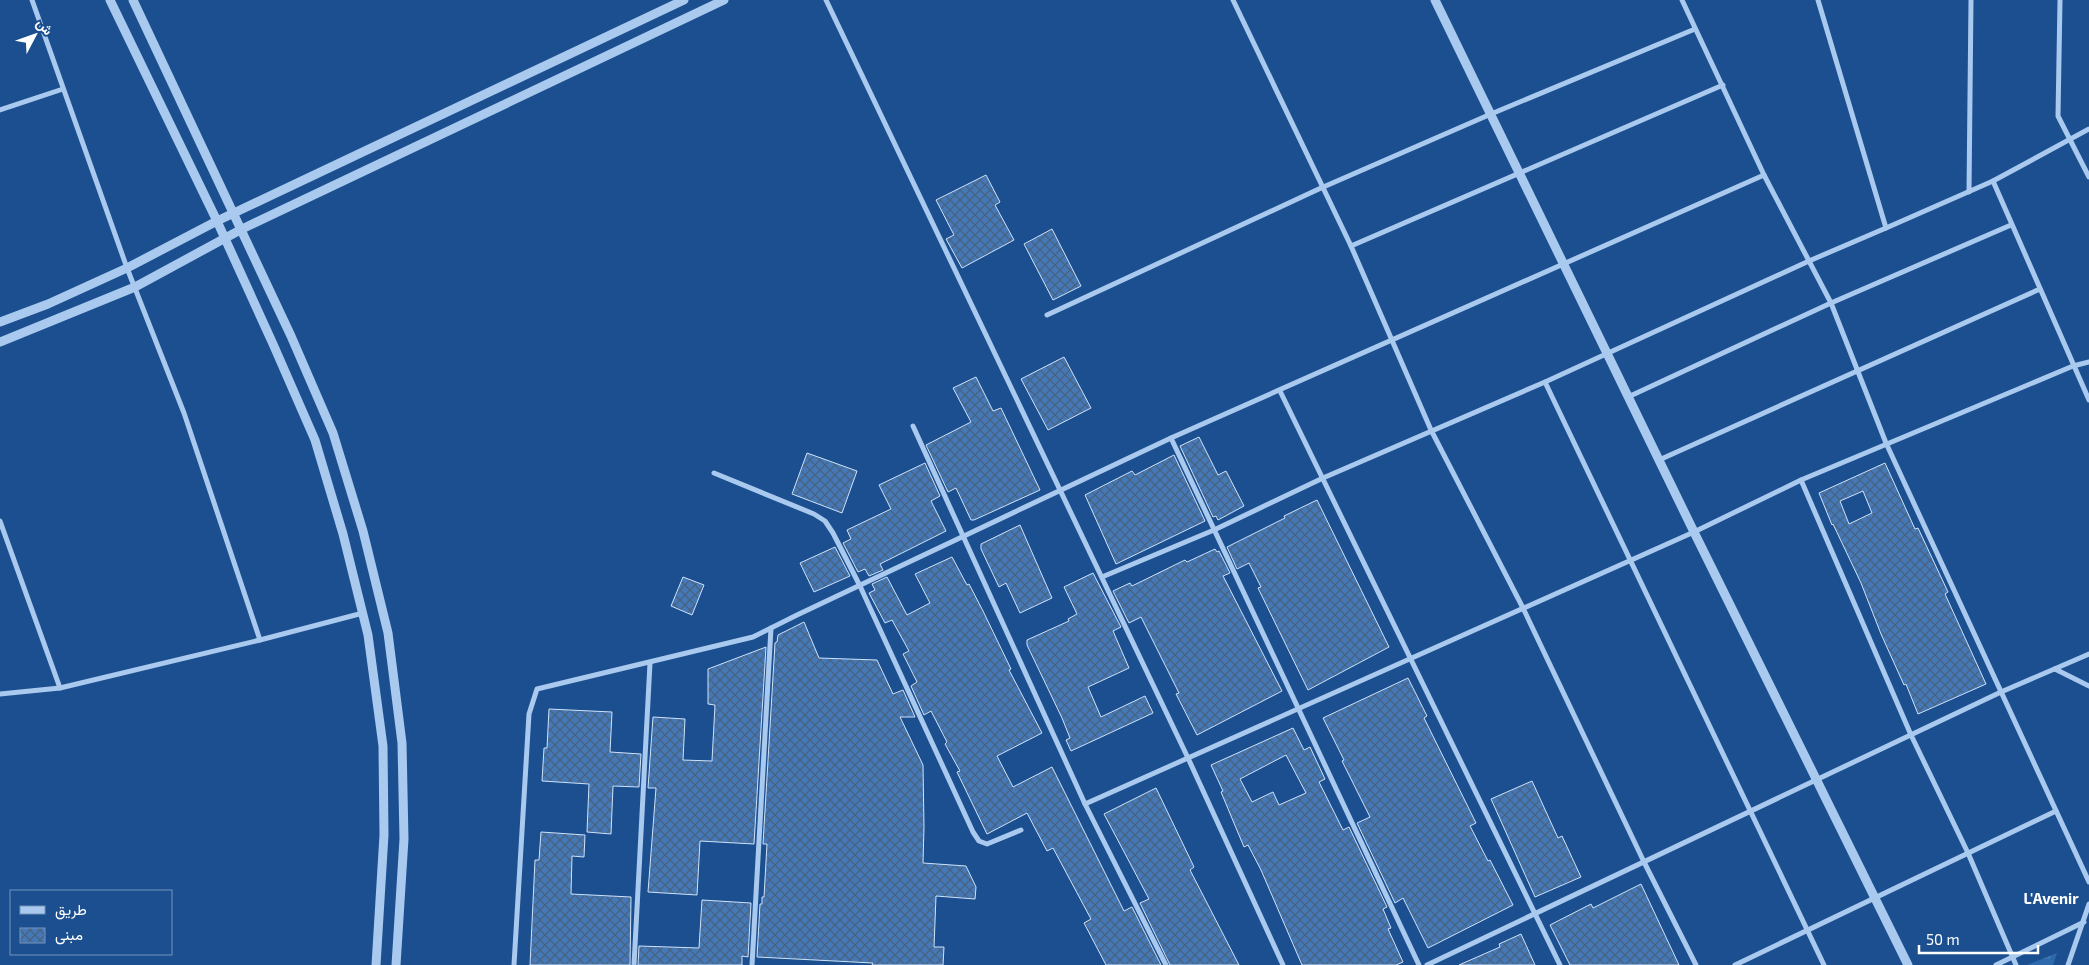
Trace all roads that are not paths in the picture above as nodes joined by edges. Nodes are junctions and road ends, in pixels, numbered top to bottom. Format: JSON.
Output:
{"nodes":[{"id":1,"x":32,"y":0,"type":"edge"},
{"id":2,"x":110,"y":0,"type":"edge"},
{"id":3,"x":133,"y":0,"type":"edge"},
{"id":4,"x":684,"y":0,"type":"edge"},
{"id":5,"x":724,"y":0,"type":"edge"},
{"id":6,"x":826,"y":0,"type":"edge"},
{"id":7,"x":1233,"y":0,"type":"edge"},
{"id":8,"x":1435,"y":0,"type":"edge"},
{"id":9,"x":1682,"y":0,"type":"edge"},
{"id":10,"x":1818,"y":0,"type":"edge"},
{"id":11,"x":1971,"y":0,"type":"edge"},
{"id":12,"x":2060,"y":0,"type":"edge"},
{"id":13,"x":1695,"y":29,"type":"junction"},
{"id":14,"x":1722,"y":85,"type":"junction"},
{"id":15,"x":63,"y":89,"type":"junction"},
{"id":16,"x":0,"y":110,"type":"edge"},
{"id":17,"x":1491,"y":114,"type":"junction"},
{"id":18,"x":2089,"y":129,"type":"edge"},
{"id":19,"x":2070,"y":140,"type":"junction"},
{"id":20,"x":1520,"y":174,"type":"junction"},
{"id":21,"x":1764,"y":174,"type":"junction"},
{"id":22,"x":2089,"y":178,"type":"edge"},
{"id":23,"x":1993,"y":181,"type":"junction"},
{"id":24,"x":1321,"y":188,"type":"junction"},
{"id":25,"x":1969,"y":192,"type":"junction"},
{"id":26,"x":235,"y":213,"type":"junction"},
{"id":27,"x":217,"y":221,"type":"junction"},
{"id":28,"x":2011,"y":225,"type":"junction"},
{"id":29,"x":1886,"y":228,"type":"junction"},
{"id":30,"x":242,"y":229,"type":"junction"},
{"id":31,"x":224,"y":238,"type":"junction"},
{"id":32,"x":1351,"y":246,"type":"junction"},
{"id":33,"x":1809,"y":261,"type":"junction"},
{"id":34,"x":1564,"y":264,"type":"junction"},
{"id":35,"x":127,"y":268,"type":"junction"},
{"id":36,"x":135,"y":286,"type":"junction"},
{"id":37,"x":2040,"y":288,"type":"junction"},
{"id":38,"x":1831,"y":303,"type":"junction"},
{"id":39,"x":1047,"y":316,"type":"dead end"},
{"id":40,"x":0,"y":322,"type":"edge"},
{"id":41,"x":1392,"y":340,"type":"junction"},
{"id":42,"x":0,"y":342,"type":"edge"},
{"id":43,"x":1607,"y":353,"type":"junction"},
{"id":44,"x":2089,"y":362,"type":"edge"},
{"id":45,"x":2073,"y":366,"type":"junction"},
{"id":46,"x":1857,"y":370,"type":"junction"},
{"id":47,"x":1545,"y":382,"type":"junction"},
{"id":48,"x":1280,"y":391,"type":"junction"},
{"id":49,"x":1628,"y":396,"type":"junction"},
{"id":50,"x":2089,"y":400,"type":"edge"},
{"id":51,"x":913,"y":426,"type":"dead end"},
{"id":52,"x":1431,"y":430,"type":"junction"},
{"id":53,"x":1171,"y":438,"type":"junction"},
{"id":54,"x":1886,"y":443,"type":"junction"},
{"id":55,"x":1659,"y":460,"type":"junction"},
{"id":56,"x":714,"y":473,"type":"dead end"},
{"id":57,"x":1322,"y":478,"type":"junction"},
{"id":58,"x":1801,"y":480,"type":"junction"},
{"id":59,"x":1060,"y":489,"type":"junction"},
{"id":60,"x":0,"y":521,"type":"edge"},
{"id":61,"x":1214,"y":530,"type":"junction"},
{"id":62,"x":1694,"y":532,"type":"junction"},
{"id":63,"x":963,"y":538,"type":"junction"},
{"id":64,"x":1630,"y":560,"type":"junction"},
{"id":65,"x":1102,"y":577,"type":"junction"},
{"id":66,"x":860,"y":586,"type":"junction"},
{"id":67,"x":1523,"y":608,"type":"junction"},
{"id":68,"x":363,"y":612,"type":"junction"},
{"id":69,"x":771,"y":628,"type":"junction"},
{"id":70,"x":260,"y":640,"type":"junction"},
{"id":71,"x":2089,"y":654,"type":"edge"},
{"id":72,"x":1410,"y":659,"type":"junction"},
{"id":73,"x":650,"y":663,"type":"junction"},
{"id":74,"x":2055,"y":669,"type":"junction"},
{"id":75,"x":2089,"y":686,"type":"edge"},
{"id":76,"x":60,"y":688,"type":"junction"},
{"id":77,"x":2001,"y":692,"type":"junction"},
{"id":78,"x":0,"y":694,"type":"edge"},
{"id":79,"x":1298,"y":708,"type":"junction"},
{"id":80,"x":1911,"y":735,"type":"junction"},
{"id":81,"x":1188,"y":758,"type":"junction"},
{"id":82,"x":1816,"y":781,"type":"junction"},
{"id":83,"x":1085,"y":804,"type":"junction"},
{"id":84,"x":2056,"y":811,"type":"junction"},
{"id":85,"x":1750,"y":812,"type":"junction"},
{"id":86,"x":1021,"y":830,"type":"dead end"},
{"id":87,"x":1968,"y":853,"type":"junction"},
{"id":88,"x":1644,"y":862,"type":"junction"},
{"id":89,"x":2089,"y":882,"type":"edge"},
{"id":90,"x":1874,"y":898,"type":"junction"},
{"id":91,"x":2089,"y":904,"type":"edge"},
{"id":92,"x":1534,"y":914,"type":"junction"},
{"id":93,"x":2084,"y":922,"type":"junction"},
{"id":94,"x":1807,"y":930,"type":"junction"},
{"id":95,"x":2013,"y":957,"type":"junction"},
{"id":96,"x":376,"y":965,"type":"edge"},
{"id":97,"x":396,"y":965,"type":"edge"},
{"id":98,"x":514,"y":965,"type":"edge"},
{"id":99,"x":634,"y":965,"type":"edge"},
{"id":100,"x":752,"y":965,"type":"edge"},
{"id":101,"x":1166,"y":965,"type":"edge"},
{"id":102,"x":1283,"y":965,"type":"edge"},
{"id":103,"x":1419,"y":965,"type":"edge"},
{"id":104,"x":1427,"y":965,"type":"edge"},
{"id":105,"x":1560,"y":965,"type":"edge"},
{"id":106,"x":1696,"y":965,"type":"edge"},
{"id":107,"x":1735,"y":965,"type":"edge"},
{"id":108,"x":1824,"y":965,"type":"edge"},
{"id":109,"x":1908,"y":965,"type":"edge"},
{"id":110,"x":1996,"y":965,"type":"edge"},
{"id":111,"x":2016,"y":965,"type":"edge"},
{"id":112,"x":2068,"y":965,"type":"edge"}],
"edges":[{"from":1,"to":15,"type":"street"},
{"from":2,"to":27,"type":"street"},
{"from":3,"to":26,"type":"street"},
{"from":4,"to":26,"type":"street"},
{"from":5,"to":30,"type":"street"},
{"from":6,"to":59,"type":"street"},
{"from":7,"to":24,"type":"street"},
{"from":8,"to":17,"type":"street"},
{"from":9,"to":13,"type":"street"},
{"from":10,"to":29,"type":"street"},
{"from":11,"to":25,"type":"street"},
{"from":12,"to":19,"type":"street"},
{"from":13,"to":14,"type":"street"},
{"from":13,"to":17,"type":"street"},
{"from":14,"to":20,"type":"street"},
{"from":14,"to":21,"type":"street"},
{"from":15,"to":16,"type":"street"},
{"from":15,"to":35,"type":"street"},
{"from":17,"to":20,"type":"street"},
{"from":17,"to":24,"type":"street"},
{"from":18,"to":19,"type":"street"},
{"from":19,"to":22,"type":"street"},
{"from":19,"to":23,"type":"street"},
{"from":20,"to":32,"type":"street"},
{"from":20,"to":34,"type":"street"},
{"from":21,"to":33,"type":"street"},
{"from":21,"to":34,"type":"street"},
{"from":23,"to":25,"type":"street"},
{"from":23,"to":28,"type":"street"},
{"from":24,"to":32,"type":"street"},
{"from":24,"to":39,"type":"street"},
{"from":25,"to":29,"type":"street"},
{"from":26,"to":27,"type":"street"},
{"from":26,"to":30,"type":"street"},
{"from":27,"to":31,"type":"street"},
{"from":27,"to":35,"type":"street"},
{"from":28,"to":37,"type":"street"},
{"from":28,"to":38,"type":"street"},
{"from":29,"to":33,"type":"street"},
{"from":30,"to":31,"type":"street"},
{"from":30,"to":97,"type":"street"},
{"from":31,"to":36,"type":"street"},
{"from":31,"to":68,"type":"street"},
{"from":32,"to":41,"type":"street"},
{"from":33,"to":38,"type":"street"},
{"from":33,"to":43,"type":"street"},
{"from":34,"to":41,"type":"street"},
{"from":34,"to":43,"type":"street"},
{"from":35,"to":36,"type":"street"},
{"from":35,"to":40,"type":"street"},
{"from":36,"to":42,"type":"street"},
{"from":36,"to":70,"type":"street"},
{"from":37,"to":45,"type":"street"},
{"from":37,"to":46,"type":"street"},
{"from":38,"to":46,"type":"street"},
{"from":38,"to":49,"type":"street"},
{"from":41,"to":48,"type":"street"},
{"from":41,"to":52,"type":"street"},
{"from":43,"to":47,"type":"street"},
{"from":43,"to":49,"type":"street"},
{"from":44,"to":45,"type":"street"},
{"from":45,"to":50,"type":"street"},
{"from":45,"to":54,"type":"street"},
{"from":46,"to":54,"type":"street"},
{"from":46,"to":55,"type":"street"},
{"from":47,"to":52,"type":"street"},
{"from":47,"to":64,"type":"street"},
{"from":48,"to":53,"type":"street"},
{"from":48,"to":57,"type":"street"},
{"from":49,"to":55,"type":"street"},
{"from":51,"to":63,"type":"street"},
{"from":52,"to":57,"type":"street"},
{"from":52,"to":67,"type":"street"},
{"from":53,"to":59,"type":"street"},
{"from":53,"to":61,"type":"street"},
{"from":54,"to":58,"type":"street"},
{"from":54,"to":77,"type":"street"},
{"from":55,"to":62,"type":"street"},
{"from":56,"to":66,"type":"street"},
{"from":57,"to":61,"type":"street"},
{"from":57,"to":72,"type":"street"},
{"from":58,"to":62,"type":"street"},
{"from":58,"to":80,"type":"street"},
{"from":59,"to":63,"type":"street"},
{"from":59,"to":65,"type":"street"},
{"from":60,"to":76,"type":"street"},
{"from":61,"to":65,"type":"street"},
{"from":61,"to":79,"type":"street"},
{"from":62,"to":64,"type":"street"},
{"from":62,"to":82,"type":"street"},
{"from":63,"to":66,"type":"street"},
{"from":63,"to":83,"type":"street"},
{"from":64,"to":67,"type":"street"},
{"from":64,"to":85,"type":"street"},
{"from":65,"to":81,"type":"street"},
{"from":66,"to":69,"type":"street"},
{"from":66,"to":86,"type":"street"},
{"from":67,"to":72,"type":"street"},
{"from":67,"to":88,"type":"street"},
{"from":68,"to":70,"type":"street"},
{"from":68,"to":96,"type":"street"},
{"from":69,"to":73,"type":"street"},
{"from":69,"to":100,"type":"street"},
{"from":70,"to":76,"type":"street"},
{"from":71,"to":74,"type":"street"},
{"from":72,"to":79,"type":"street"},
{"from":72,"to":92,"type":"street"},
{"from":73,"to":98,"type":"street"},
{"from":73,"to":99,"type":"street"},
{"from":74,"to":75,"type":"street"},
{"from":74,"to":77,"type":"street"},
{"from":76,"to":78,"type":"street"},
{"from":77,"to":80,"type":"street"},
{"from":77,"to":84,"type":"street"},
{"from":79,"to":81,"type":"street"},
{"from":79,"to":103,"type":"street"},
{"from":80,"to":82,"type":"street"},
{"from":80,"to":87,"type":"street"},
{"from":81,"to":83,"type":"street"},
{"from":81,"to":102,"type":"street"},
{"from":82,"to":85,"type":"street"},
{"from":82,"to":90,"type":"street"},
{"from":83,"to":101,"type":"street"},
{"from":84,"to":87,"type":"street"},
{"from":84,"to":89,"type":"street"},
{"from":85,"to":88,"type":"street"},
{"from":85,"to":94,"type":"street"},
{"from":87,"to":90,"type":"street"},
{"from":87,"to":95,"type":"street"},
{"from":88,"to":92,"type":"street"},
{"from":88,"to":106,"type":"street"},
{"from":90,"to":94,"type":"street"},
{"from":90,"to":109,"type":"street"},
{"from":91,"to":93,"type":"street"},
{"from":92,"to":104,"type":"street"},
{"from":92,"to":105,"type":"street"},
{"from":93,"to":95,"type":"street"},
{"from":93,"to":112,"type":"street"},
{"from":94,"to":107,"type":"street"},
{"from":94,"to":108,"type":"street"},
{"from":95,"to":110,"type":"street"},
{"from":95,"to":111,"type":"street"}]}
